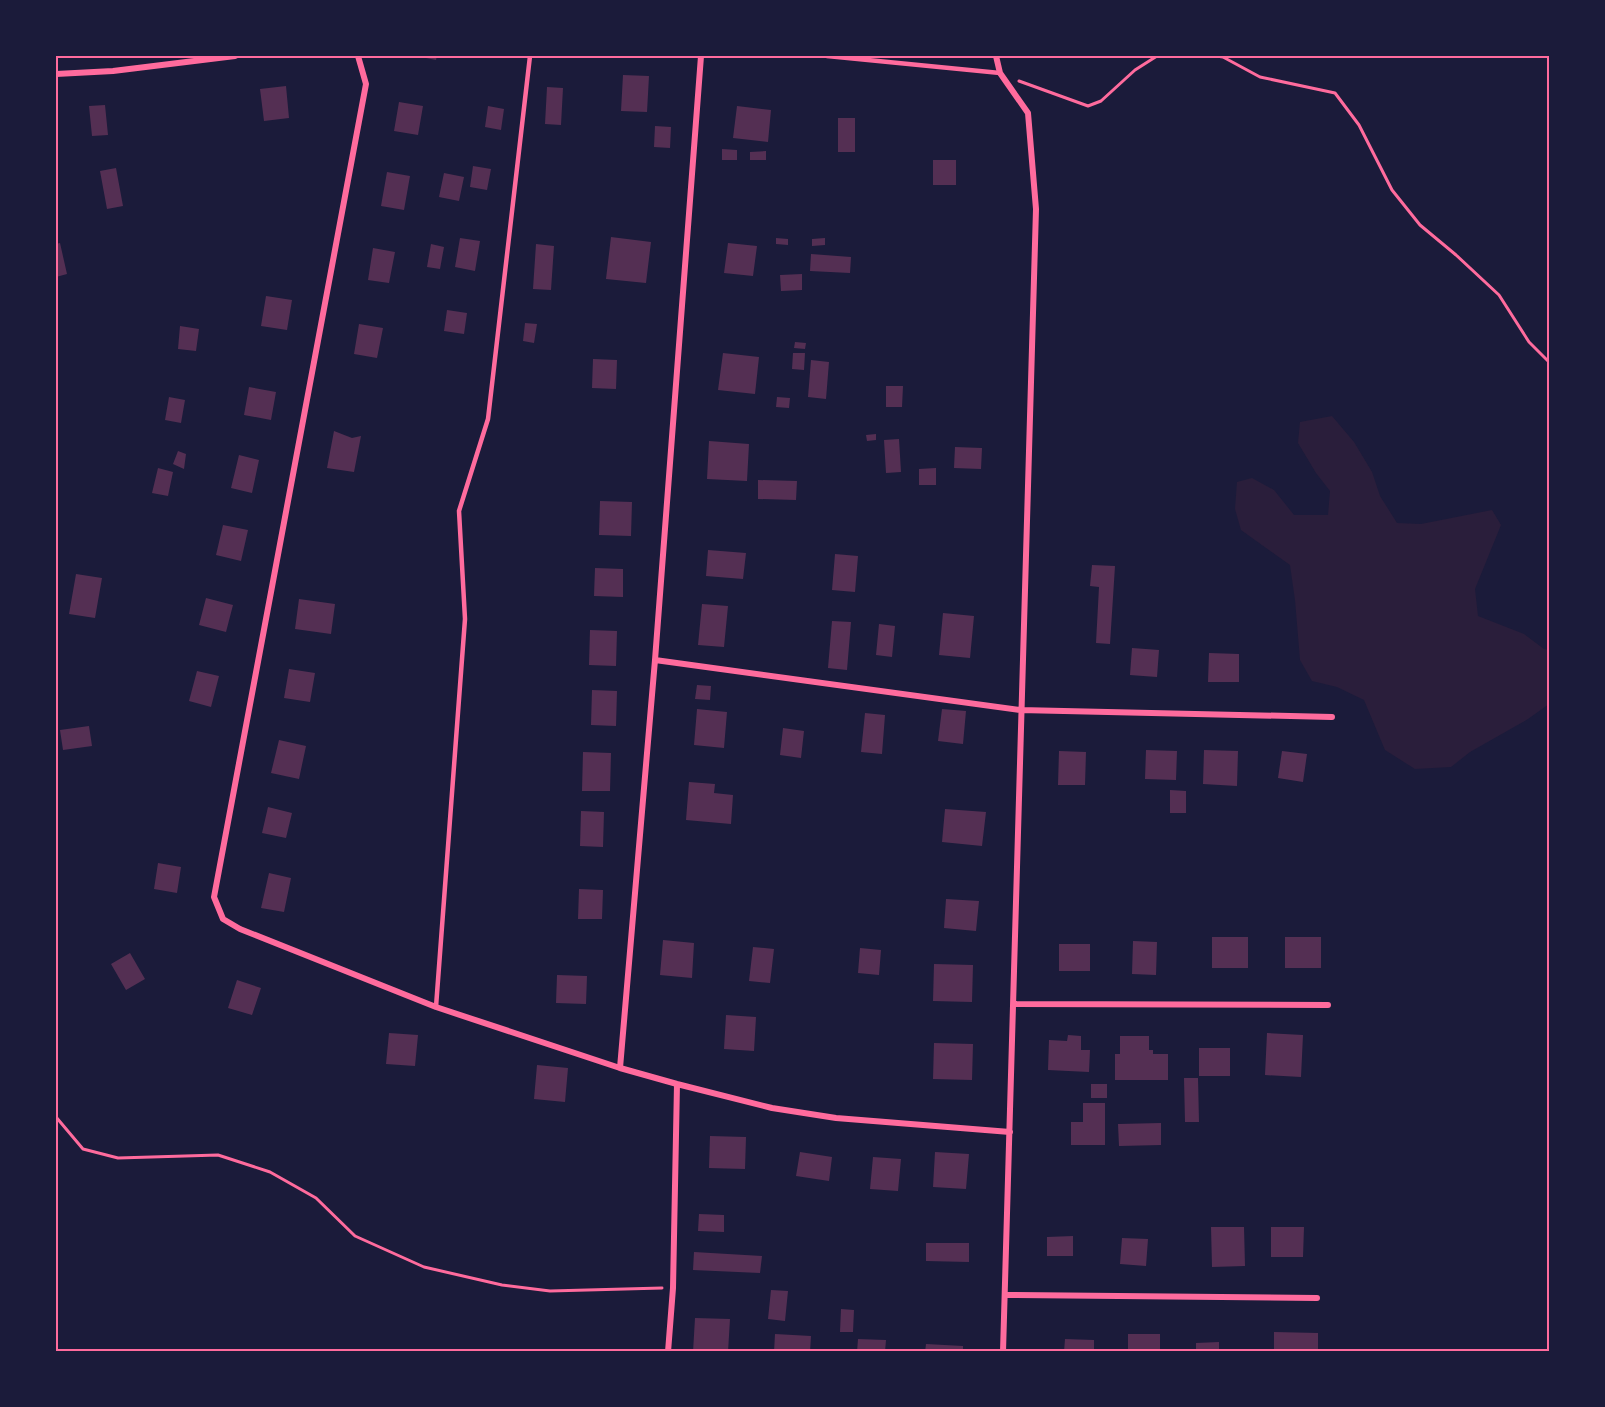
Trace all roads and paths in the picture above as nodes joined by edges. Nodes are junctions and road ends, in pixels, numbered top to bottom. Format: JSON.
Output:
{"nodes":[{"id":1,"x":235,"y":56,"type":"edge"},
{"id":2,"x":358,"y":56,"type":"edge"},
{"id":3,"x":530,"y":56,"type":"edge"},
{"id":4,"x":700,"y":56,"type":"edge"},
{"id":5,"x":827,"y":56,"type":"edge"},
{"id":6,"x":996,"y":56,"type":"edge"},
{"id":7,"x":1157,"y":56,"type":"edge"},
{"id":8,"x":1216,"y":56,"type":"edge"},
{"id":9,"x":1000,"y":73,"type":"junction"},
{"id":10,"x":56,"y":74,"type":"edge"},
{"id":11,"x":1550,"y":363,"type":"edge"},
{"id":12,"x":655,"y":660,"type":"junction"},
{"id":13,"x":1020,"y":710,"type":"junction"},
{"id":14,"x":1332,"y":717,"type":"dead end"},
{"id":15,"x":1014,"y":1004,"type":"junction"},
{"id":16,"x":1328,"y":1005,"type":"dead end"},
{"id":17,"x":436,"y":1007,"type":"junction"},
{"id":18,"x":620,"y":1068,"type":"junction"},
{"id":19,"x":677,"y":1084,"type":"junction"},
{"id":20,"x":56,"y":1118,"type":"edge"},
{"id":21,"x":1010,"y":1132,"type":"junction"},
{"id":22,"x":673,"y":1288,"type":"junction"},
{"id":23,"x":1006,"y":1295,"type":"junction"},
{"id":24,"x":1317,"y":1298,"type":"dead end"},
{"id":25,"x":668,"y":1352,"type":"edge"},
{"id":26,"x":1004,"y":1352,"type":"edge"}],
"edges":[{"from":1,"to":10,"type":"street"},
{"from":2,"to":17,"type":"street"},
{"from":3,"to":17,"type":"lane"},
{"from":4,"to":12,"type":"street"},
{"from":5,"to":9,"type":"lane"},
{"from":6,"to":9,"type":"street"},
{"from":7,"to":9,"type":"path"},
{"from":8,"to":11,"type":"path"},
{"from":9,"to":13,"type":"street"},
{"from":12,"to":13,"type":"street"},
{"from":12,"to":18,"type":"street"},
{"from":13,"to":14,"type":"street"},
{"from":13,"to":15,"type":"street"},
{"from":15,"to":16,"type":"street"},
{"from":15,"to":21,"type":"street"},
{"from":17,"to":18,"type":"street"},
{"from":18,"to":19,"type":"street"},
{"from":19,"to":21,"type":"street"},
{"from":19,"to":22,"type":"street"},
{"from":20,"to":22,"type":"path"},
{"from":21,"to":23,"type":"street"},
{"from":22,"to":25,"type":"street"},
{"from":23,"to":24,"type":"street"},
{"from":23,"to":26,"type":"street"}]}
